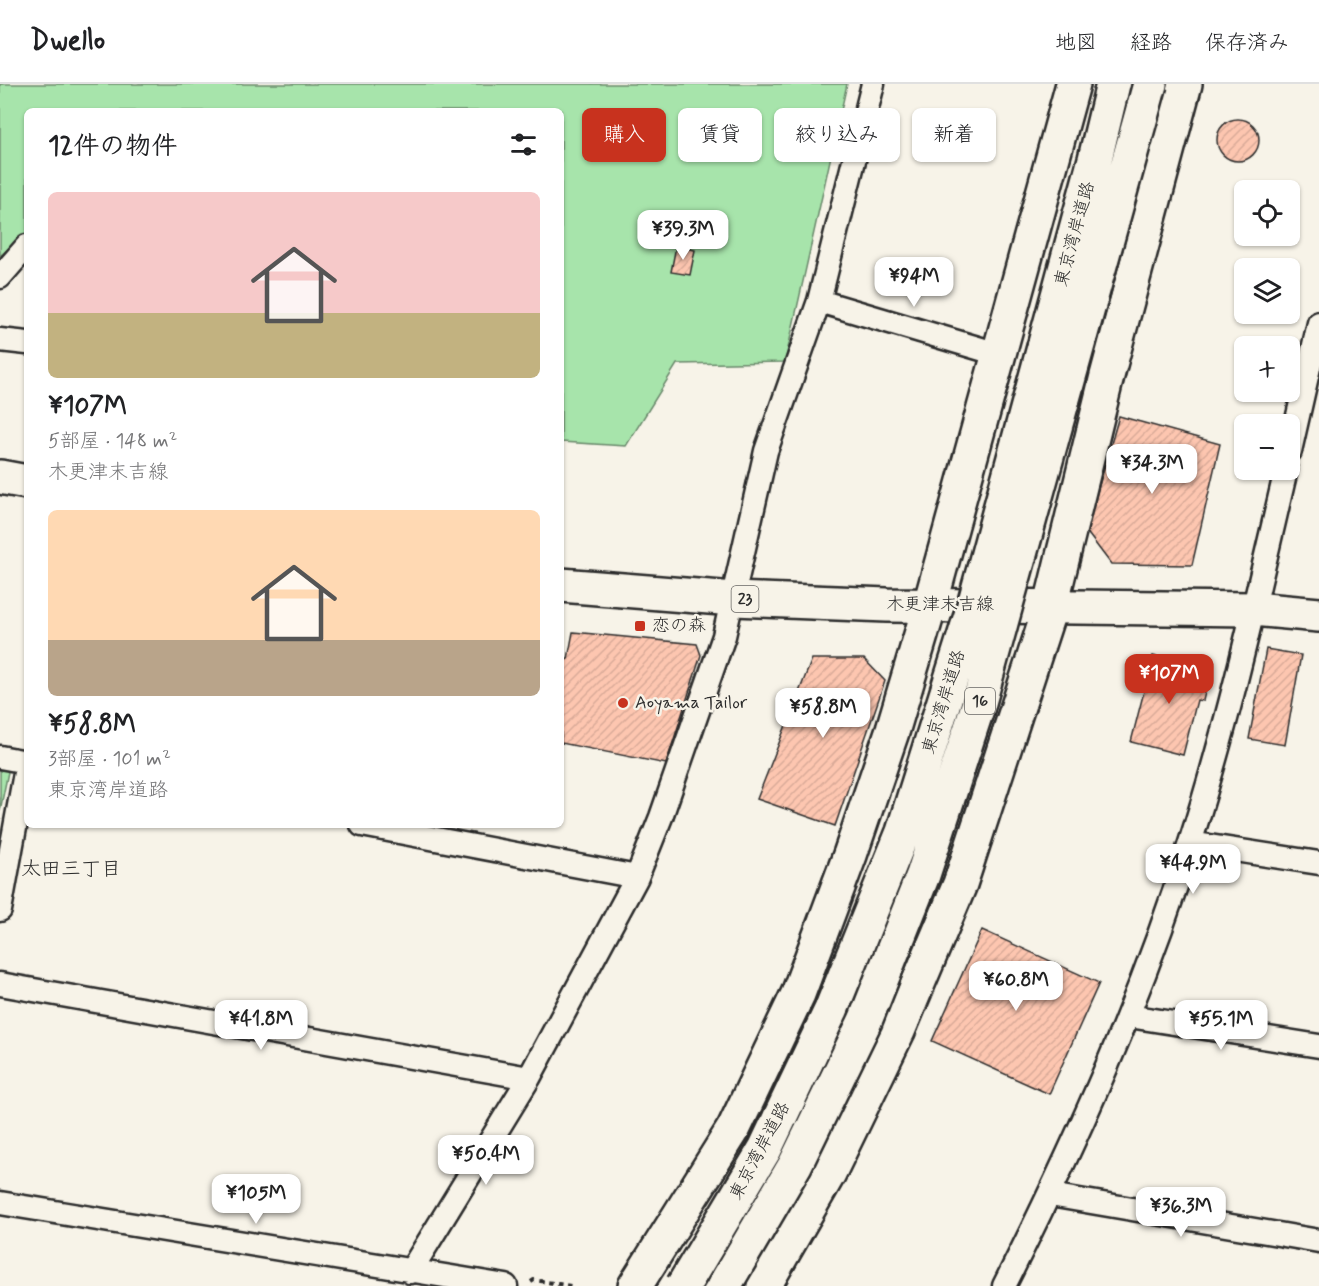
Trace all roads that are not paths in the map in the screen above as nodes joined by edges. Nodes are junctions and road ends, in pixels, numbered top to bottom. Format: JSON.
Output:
{"nodes":[{"id":1,"x":873,"y":84,"type":"edge"},
{"id":2,"x":1073,"y":84,"type":"edge"},
{"id":3,"x":1113,"y":84,"type":"edge"},
{"id":4,"x":1150,"y":84,"type":"edge"},
{"id":5,"x":1185,"y":84,"type":"edge"},
{"id":6,"x":24,"y":252,"type":"edge"},
{"id":7,"x":0,"y":277,"type":"edge"},
{"id":8,"x":819,"y":301,"type":"junction"},
{"id":9,"x":1319,"y":323,"type":"edge"},
{"id":10,"x":0,"y":340,"type":"edge"},
{"id":11,"x":24,"y":343,"type":"edge"},
{"id":12,"x":998,"y":354,"type":"junction"},
{"id":13,"x":1314,"y":369,"type":"edge"},
{"id":14,"x":1300,"y":417,"type":"edge"},
{"id":15,"x":0,"y":477,"type":"edge"},
{"id":16,"x":1284,"y":480,"type":"edge"},
{"id":17,"x":24,"y":481,"type":"edge"},
{"id":18,"x":564,"y":585,"type":"edge"},
{"id":19,"x":734,"y":599,"type":"junction"},
{"id":20,"x":930,"y":605,"type":"junction"},
{"id":21,"x":1051,"y":605,"type":"junction"},
{"id":22,"x":1253,"y":609,"type":"junction"},
{"id":23,"x":1319,"y":615,"type":"edge"},
{"id":24,"x":0,"y":756,"type":"edge"},
{"id":25,"x":24,"y":761,"type":"edge"},
{"id":26,"x":24,"y":778,"type":"edge"},
{"id":27,"x":378,"y":828,"type":"edge"},
{"id":28,"x":1190,"y":843,"type":"junction"},
{"id":29,"x":1319,"y":863,"type":"edge"},
{"id":30,"x":637,"y":877,"type":"junction"},
{"id":31,"x":0,"y":910,"type":"edge"},
{"id":32,"x":0,"y":984,"type":"edge"},
{"id":33,"x":1129,"y":1016,"type":"junction"},
{"id":34,"x":1319,"y":1046,"type":"edge"},
{"id":35,"x":529,"y":1078,"type":"junction"},
{"id":36,"x":1050,"y":1195,"type":"junction"},
{"id":37,"x":0,"y":1203,"type":"edge"},
{"id":38,"x":1319,"y":1241,"type":"edge"},
{"id":39,"x":410,"y":1272,"type":"junction"},
{"id":40,"x":506,"y":1286,"type":"edge"},
{"id":41,"x":635,"y":1286,"type":"edge"},
{"id":42,"x":683,"y":1286,"type":"edge"},
{"id":43,"x":724,"y":1286,"type":"edge"},
{"id":44,"x":764,"y":1286,"type":"edge"},
{"id":45,"x":1004,"y":1286,"type":"edge"}],
"edges":[{"from":1,"to":8,"type":"street"},
{"from":2,"to":12,"type":"main road"},
{"from":3,"to":42,"type":"main road","name":"東京湾岸道路","number":"16","bridge":true},
{"from":4,"to":43,"type":"main road","name":"東京湾岸道路","number":"16","bridge":true},
{"from":5,"to":21,"type":"main road","number":"16"},
{"from":6,"to":7,"type":"street"},
{"from":8,"to":12,"type":"street"},
{"from":8,"to":19,"type":"street"},
{"from":9,"to":13,"type":"street"},
{"from":10,"to":11,"type":"street"},
{"from":12,"to":20,"type":"main road"},
{"from":13,"to":14,"type":"street"},
{"from":15,"to":17,"type":"main road"},
{"from":16,"to":22,"type":"street"},
{"from":18,"to":19,"type":"main road","name":"木更津末吉線","number":"23"},
{"from":19,"to":20,"type":"main road","name":"木更津末吉線","number":"23"},
{"from":19,"to":30,"type":"street"},
{"from":20,"to":21,"type":"main road","name":"木更津末吉線","number":"23"},
{"from":20,"to":41,"type":"main road"},
{"from":21,"to":22,"type":"main road","name":"木更津末吉線","number":"23"},
{"from":21,"to":44,"type":"main road","number":"16"},
{"from":22,"to":23,"type":"main road","name":"木更津末吉線","number":"23"},
{"from":22,"to":28,"type":"street"},
{"from":24,"to":25,"type":"street"},
{"from":26,"to":31,"type":"street"},
{"from":27,"to":30,"type":"street"},
{"from":28,"to":29,"type":"street"},
{"from":28,"to":33,"type":"street"},
{"from":30,"to":35,"type":"street"},
{"from":32,"to":35,"type":"street"},
{"from":33,"to":34,"type":"street"},
{"from":33,"to":36,"type":"street"},
{"from":35,"to":39,"type":"street"},
{"from":36,"to":38,"type":"street"},
{"from":36,"to":45,"type":"street"},
{"from":37,"to":39,"type":"street"},
{"from":39,"to":40,"type":"street"}]}
